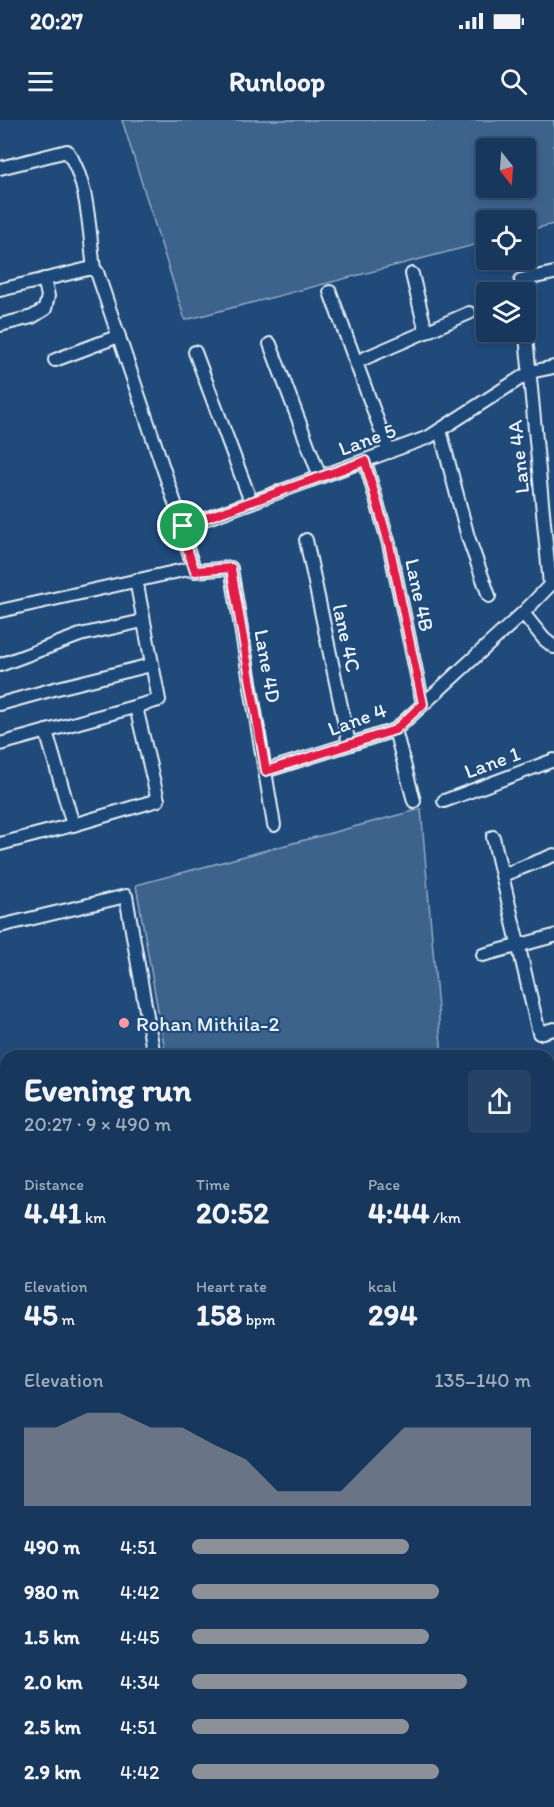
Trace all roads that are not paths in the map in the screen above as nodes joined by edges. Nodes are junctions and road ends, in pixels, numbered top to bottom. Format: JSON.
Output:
{"nodes":[{"id":1,"x":0,"y":168,"type":"edge"},
{"id":2,"x":94,"y":269,"type":"junction"},
{"id":3,"x":554,"y":273,"type":"edge"},
{"id":4,"x":412,"y":274,"type":"dead end"},
{"id":5,"x":44,"y":279,"type":"junction"},
{"id":6,"x":531,"y":282,"type":"edge"},
{"id":7,"x":0,"y":290,"type":"edge"},
{"id":8,"x":330,"y":292,"type":"dead end"},
{"id":9,"x":469,"y":313,"type":"dead end"},
{"id":10,"x":0,"y":325,"type":"edge"},
{"id":11,"x":426,"y":332,"type":"junction"},
{"id":12,"x":119,"y":336,"type":"junction"},
{"id":13,"x":527,"y":342,"type":"edge"},
{"id":14,"x":270,"y":344,"type":"dead end"},
{"id":15,"x":195,"y":352,"type":"dead end"},
{"id":16,"x":55,"y":360,"type":"dead end"},
{"id":17,"x":356,"y":363,"type":"junction"},
{"id":18,"x":554,"y":367,"type":"edge"},
{"id":19,"x":530,"y":372,"type":"junction"},
{"id":20,"x":441,"y":430,"type":"junction"},
{"id":21,"x":389,"y":452,"type":"junction"},
{"id":22,"x":365,"y":461,"type":"junction"},
{"id":23,"x":320,"y":477,"type":"junction"},
{"id":24,"x":251,"y":502,"type":"junction"},
{"id":25,"x":183,"y":526,"type":"junction"},
{"id":26,"x":306,"y":540,"type":"dead end"},
{"id":27,"x":195,"y":571,"type":"junction"},
{"id":28,"x":136,"y":580,"type":"junction"},
{"id":29,"x":552,"y":583,"type":"edge"},
{"id":30,"x":489,"y":596,"type":"dead end"},
{"id":31,"x":0,"y":611,"type":"edge"},
{"id":32,"x":523,"y":613,"type":"junction"},
{"id":33,"x":143,"y":621,"type":"junction"},
{"id":34,"x":554,"y":648,"type":"edge"},
{"id":35,"x":0,"y":665,"type":"edge"},
{"id":36,"x":151,"y":665,"type":"junction"},
{"id":37,"x":0,"y":704,"type":"edge"},
{"id":38,"x":423,"y":704,"type":"junction"},
{"id":39,"x":136,"y":707,"type":"junction"},
{"id":40,"x":395,"y":730,"type":"junction"},
{"id":41,"x":46,"y":732,"type":"junction"},
{"id":42,"x":0,"y":744,"type":"edge"},
{"id":43,"x":349,"y":744,"type":"junction"},
{"id":44,"x":554,"y":760,"type":"edge"},
{"id":45,"x":266,"y":771,"type":"junction"},
{"id":46,"x":414,"y":801,"type":"dead end"},
{"id":47,"x":444,"y":801,"type":"dead end"},
{"id":48,"x":72,"y":825,"type":"junction"},
{"id":49,"x":274,"y":825,"type":"dead end"},
{"id":50,"x":493,"y":837,"type":"dead end"},
{"id":51,"x":0,"y":843,"type":"edge"},
{"id":52,"x":554,"y":855,"type":"edge"},
{"id":53,"x":503,"y":875,"type":"junction"},
{"id":54,"x":0,"y":926,"type":"edge"},
{"id":55,"x":554,"y":936,"type":"edge"},
{"id":56,"x":519,"y":945,"type":"junction"},
{"id":57,"x":483,"y":955,"type":"dead end"},
{"id":58,"x":554,"y":1029,"type":"edge"},
{"id":59,"x":153,"y":1050,"type":"edge"}],
"edges":[{"from":1,"to":2,"type":"street"},
{"from":2,"to":5,"type":"street"},
{"from":2,"to":12,"type":"street"},
{"from":3,"to":6,"type":"street"},
{"from":4,"to":11,"type":"street"},
{"from":5,"to":7,"type":"street"},
{"from":5,"to":10,"type":"street"},
{"from":8,"to":17,"type":"street"},
{"from":9,"to":11,"type":"street"},
{"from":11,"to":17,"type":"street"},
{"from":12,"to":16,"type":"street"},
{"from":12,"to":25,"type":"street"},
{"from":13,"to":19,"type":"street","name":"Lane 4A"},
{"from":14,"to":23,"type":"street"},
{"from":15,"to":24,"type":"street"},
{"from":17,"to":21,"type":"street"},
{"from":18,"to":19,"type":"street","name":"Lane 5"},
{"from":19,"to":20,"type":"street","name":"Lane 5"},
{"from":19,"to":29,"type":"street","name":"Lane 4A"},
{"from":20,"to":21,"type":"street","name":"Lane 5"},
{"from":20,"to":30,"type":"street"},
{"from":21,"to":22,"type":"street","name":"Lane 5"},
{"from":22,"to":23,"type":"street","name":"Lane 5"},
{"from":22,"to":38,"type":"street","name":"Lane 4B"},
{"from":23,"to":24,"type":"street","name":"Lane 5"},
{"from":24,"to":25,"type":"street","name":"Lane 5"},
{"from":25,"to":27,"type":"street"},
{"from":26,"to":43,"type":"street","name":"lane 4C"},
{"from":27,"to":28,"type":"street"},
{"from":27,"to":45,"type":"street","name":"Lane 4D"},
{"from":28,"to":31,"type":"street"},
{"from":28,"to":33,"type":"street"},
{"from":29,"to":32,"type":"street","name":"Lane 4"},
{"from":32,"to":34,"type":"street"},
{"from":32,"to":38,"type":"street","name":"Lane 4"},
{"from":33,"to":35,"type":"street"},
{"from":33,"to":36,"type":"street"},
{"from":36,"to":37,"type":"street"},
{"from":36,"to":39,"type":"street"},
{"from":38,"to":40,"type":"street","name":"Lane 4"},
{"from":39,"to":41,"type":"street"},
{"from":39,"to":48,"type":"street"},
{"from":40,"to":43,"type":"street","name":"Lane 4"},
{"from":40,"to":46,"type":"street"},
{"from":41,"to":42,"type":"street"},
{"from":41,"to":48,"type":"street"},
{"from":43,"to":45,"type":"street","name":"Lane 4"},
{"from":44,"to":47,"type":"street","name":"Lane 1"},
{"from":45,"to":49,"type":"street"},
{"from":48,"to":51,"type":"street"},
{"from":50,"to":53,"type":"street"},
{"from":52,"to":53,"type":"street"},
{"from":53,"to":56,"type":"street"},
{"from":54,"to":59,"type":"street"},
{"from":55,"to":56,"type":"street"},
{"from":56,"to":57,"type":"street"},
{"from":56,"to":58,"type":"street"}]}
